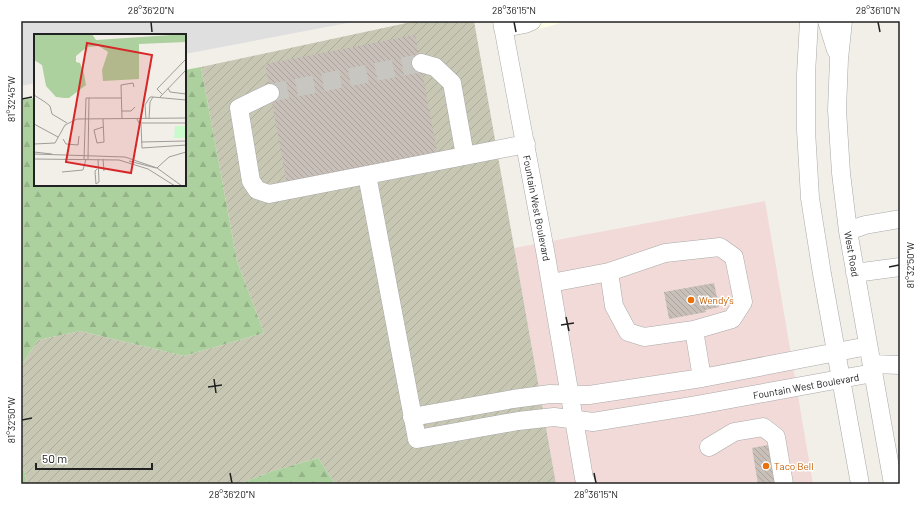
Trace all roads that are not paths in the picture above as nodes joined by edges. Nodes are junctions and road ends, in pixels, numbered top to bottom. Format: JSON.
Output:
{"nodes":[{"id":1,"x":532,"y":21,"type":"edge"},
{"id":2,"x":809,"y":21,"type":"edge"},
{"id":3,"x":827,"y":21,"type":"edge"},
{"id":4,"x":843,"y":21,"type":"edge"},
{"id":5,"x":503,"y":25,"type":"edge"},
{"id":6,"x":839,"y":59,"type":"junction"},
{"id":7,"x":421,"y":63,"type":"tunnel mouth"},
{"id":8,"x":270,"y":93,"type":"tunnel mouth"},
{"id":9,"x":526,"y":144,"type":"junction"},
{"id":10,"x":465,"y":156,"type":"junction"},
{"id":11,"x":367,"y":175,"type":"junction"},
{"id":12,"x":900,"y":219,"type":"edge"},
{"id":13,"x":848,"y":231,"type":"junction"},
{"id":14,"x":900,"y":267,"type":"edge"},
{"id":15,"x":609,"y":272,"type":"junction"},
{"id":16,"x":855,"y":273,"type":"junction"},
{"id":17,"x":551,"y":283,"type":"junction"},
{"id":18,"x":694,"y":330,"type":"junction"},
{"id":19,"x":868,"y":346,"type":"junction"},
{"id":20,"x":836,"y":352,"type":"junction"},
{"id":21,"x":900,"y":365,"type":"edge"},
{"id":22,"x":873,"y":369,"type":"junction"},
{"id":23,"x":702,"y":378,"type":"junction"},
{"id":24,"x":842,"y":379,"type":"junction"},
{"id":25,"x":570,"y":395,"type":"junction"},
{"id":26,"x":513,"y":399,"type":"junction"},
{"id":27,"x":412,"y":417,"type":"junction"},
{"id":28,"x":574,"y":420,"type":"junction"},
{"id":29,"x":518,"y":421,"type":"junction"},
{"id":30,"x":709,"y":447,"type":"dead end"},
{"id":31,"x":587,"y":484,"type":"edge"},
{"id":32,"x":784,"y":484,"type":"edge"},
{"id":33,"x":860,"y":484,"type":"edge"},
{"id":34,"x":893,"y":484,"type":"edge"}],
"edges":[{"from":1,"to":5,"type":"street"},
{"from":2,"to":20,"type":"street"},
{"from":3,"to":6,"type":"street"},
{"from":4,"to":6,"type":"street","name":"West Road"},
{"from":5,"to":9,"type":"street","name":"Fountain West Boulevard"},
{"from":6,"to":13,"type":"street","name":"West Road"},
{"from":7,"to":10,"type":"street"},
{"from":8,"to":11,"type":"street"},
{"from":9,"to":10,"type":"street"},
{"from":9,"to":17,"type":"street","name":"Fountain West Boulevard"},
{"from":10,"to":11,"type":"street"},
{"from":11,"to":27,"type":"street"},
{"from":12,"to":13,"type":"street"},
{"from":13,"to":16,"type":"street","name":"West Road"},
{"from":14,"to":16,"type":"street"},
{"from":15,"to":17,"type":"street"},
{"from":15,"to":18,"type":"street"},
{"from":15,"to":18,"type":"street"},
{"from":16,"to":19,"type":"street","name":"West Road"},
{"from":17,"to":25,"type":"street","name":"Fountain West Boulevard"},
{"from":18,"to":23,"type":"street"},
{"from":19,"to":20,"type":"street"},
{"from":19,"to":22,"type":"street","name":"West Road"},
{"from":20,"to":23,"type":"street"},
{"from":20,"to":24,"type":"street"},
{"from":21,"to":22,"type":"street","name":"Fountain West Boulevard"},
{"from":22,"to":24,"type":"street","name":"Fountain West Boulevard"},
{"from":22,"to":34,"type":"street","name":"West Road"},
{"from":23,"to":25,"type":"street"},
{"from":24,"to":28,"type":"street","name":"Fountain West Boulevard"},
{"from":24,"to":33,"type":"street"},
{"from":25,"to":26,"type":"street"},
{"from":25,"to":28,"type":"street","name":"Fountain West Boulevard"},
{"from":26,"to":27,"type":"street"},
{"from":26,"to":29,"type":"street"},
{"from":27,"to":29,"type":"street"},
{"from":28,"to":29,"type":"street"},
{"from":28,"to":31,"type":"street"},
{"from":30,"to":32,"type":"street"}]}
